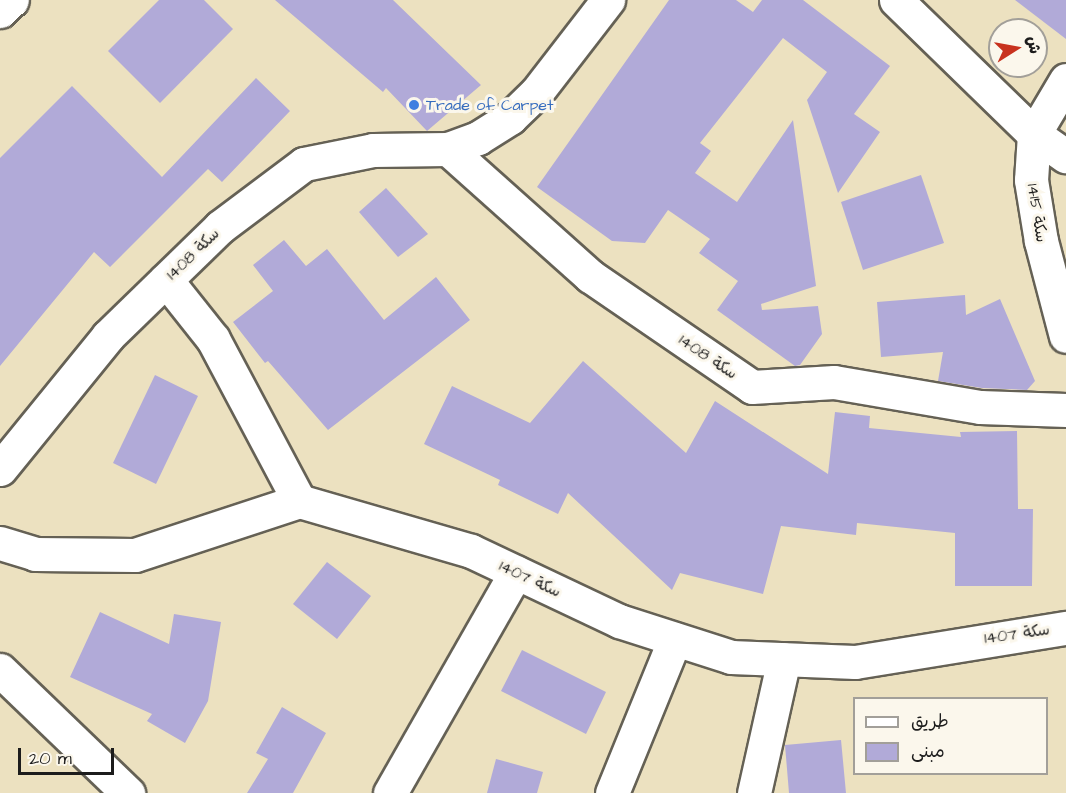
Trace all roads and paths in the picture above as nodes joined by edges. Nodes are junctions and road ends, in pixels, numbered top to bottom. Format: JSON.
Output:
{"nodes":[{"id":1,"x":12,"y":0,"type":"edge"},
{"id":2,"x":608,"y":0,"type":"edge"},
{"id":3,"x":896,"y":0,"type":"edge"},
{"id":4,"x":0,"y":10,"type":"edge"},
{"id":5,"x":1066,"y":80,"type":"edge"},
{"id":6,"x":1034,"y":134,"type":"junction"},
{"id":7,"x":448,"y":148,"type":"junction"},
{"id":8,"x":1066,"y":156,"type":"edge"},
{"id":9,"x":166,"y":280,"type":"junction"},
{"id":10,"x":1066,"y":336,"type":"edge"},
{"id":11,"x":1066,"y":410,"type":"edge"},
{"id":12,"x":0,"y":469,"type":"edge"},
{"id":13,"x":299,"y":501,"type":"junction"},
{"id":14,"x":0,"y":543,"type":"edge"},
{"id":15,"x":516,"y":572,"type":"junction"},
{"id":16,"x":1066,"y":628,"type":"edge"},
{"id":17,"x":675,"y":639,"type":"junction"},
{"id":18,"x":784,"y":659,"type":"junction"},
{"id":19,"x":0,"y":670,"type":"edge"},
{"id":20,"x":128,"y":793,"type":"edge"},
{"id":21,"x":390,"y":793,"type":"edge"},
{"id":22,"x":612,"y":793,"type":"edge"},
{"id":23,"x":754,"y":793,"type":"edge"}],
"edges":[{"from":1,"to":4,"type":"street"},
{"from":2,"to":7,"type":"street","name":"سكة 1408"},
{"from":3,"to":6,"type":"street"},
{"from":5,"to":6,"type":"street"},
{"from":6,"to":8,"type":"street"},
{"from":6,"to":10,"type":"street","name":"سكة 1415"},
{"from":7,"to":9,"type":"street","name":"سكة 1408"},
{"from":7,"to":11,"type":"street","name":"سكة 1408"},
{"from":9,"to":12,"type":"street","name":"سكة 1408"},
{"from":9,"to":13,"type":"street"},
{"from":13,"to":14,"type":"street"},
{"from":13,"to":15,"type":"street","name":"سكة 1407"},
{"from":15,"to":17,"type":"street","name":"سكة 1407"},
{"from":15,"to":21,"type":"street"},
{"from":16,"to":18,"type":"street","name":"سكة 1407"},
{"from":17,"to":18,"type":"street","name":"سكة 1407"},
{"from":17,"to":22,"type":"street"},
{"from":18,"to":23,"type":"street"},
{"from":19,"to":20,"type":"street"}]}
